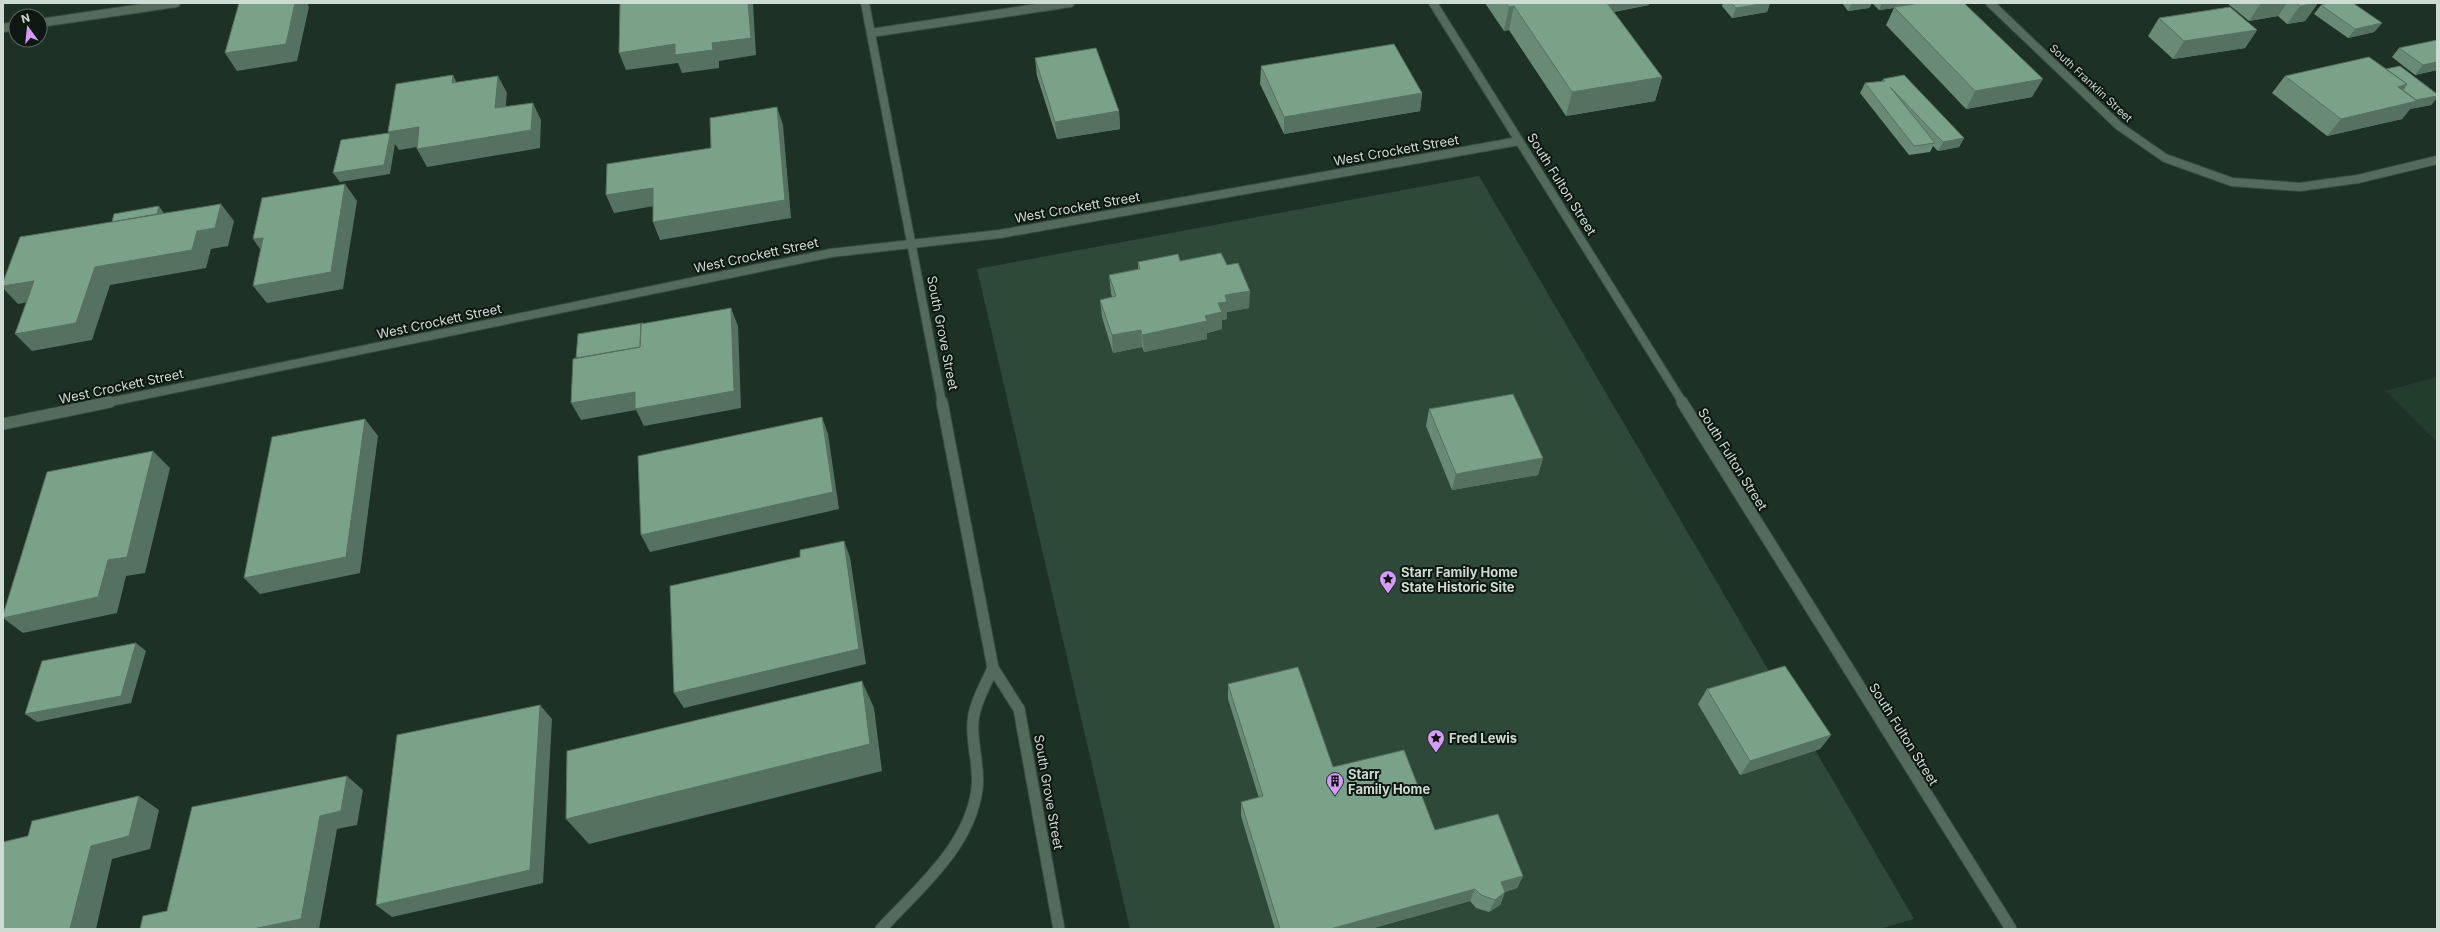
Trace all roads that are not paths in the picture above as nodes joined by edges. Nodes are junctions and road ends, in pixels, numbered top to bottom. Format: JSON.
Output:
{"nodes":[{"id":1,"x":176,"y":3,"type":"edge"},
{"id":2,"x":865,"y":3,"type":"edge"},
{"id":3,"x":1070,"y":3,"type":"edge"},
{"id":4,"x":1433,"y":3,"type":"edge"},
{"id":5,"x":1990,"y":3,"type":"edge"},
{"id":6,"x":48,"y":22,"type":"edge"},
{"id":7,"x":871,"y":33,"type":"junction"},
{"id":8,"x":1520,"y":141,"type":"junction"},
{"id":9,"x":2437,"y":160,"type":"edge"},
{"id":10,"x":912,"y":244,"type":"junction"},
{"id":11,"x":3,"y":424,"type":"edge"},
{"id":12,"x":993,"y":668,"type":"junction"},
{"id":13,"x":881,"y":929,"type":"edge"},
{"id":14,"x":1059,"y":929,"type":"edge"},
{"id":15,"x":2010,"y":929,"type":"edge"}],
"edges":[{"from":1,"to":6,"type":"street"},
{"from":2,"to":7,"type":"street","name":"South Grove Street"},
{"from":3,"to":7,"type":"street"},
{"from":4,"to":8,"type":"street","name":"South Fulton Street"},
{"from":5,"to":9,"type":"street","name":"South Franklin Street"},
{"from":7,"to":10,"type":"street","name":"South Grove Street"},
{"from":8,"to":10,"type":"street","name":"West Crockett Street"},
{"from":8,"to":15,"type":"street","name":"South Fulton Street"},
{"from":10,"to":11,"type":"street","name":"West Crockett Street"},
{"from":10,"to":12,"type":"street","name":"South Grove Street"},
{"from":12,"to":13,"type":"street"},
{"from":12,"to":14,"type":"street","name":"South Grove Street"}]}
